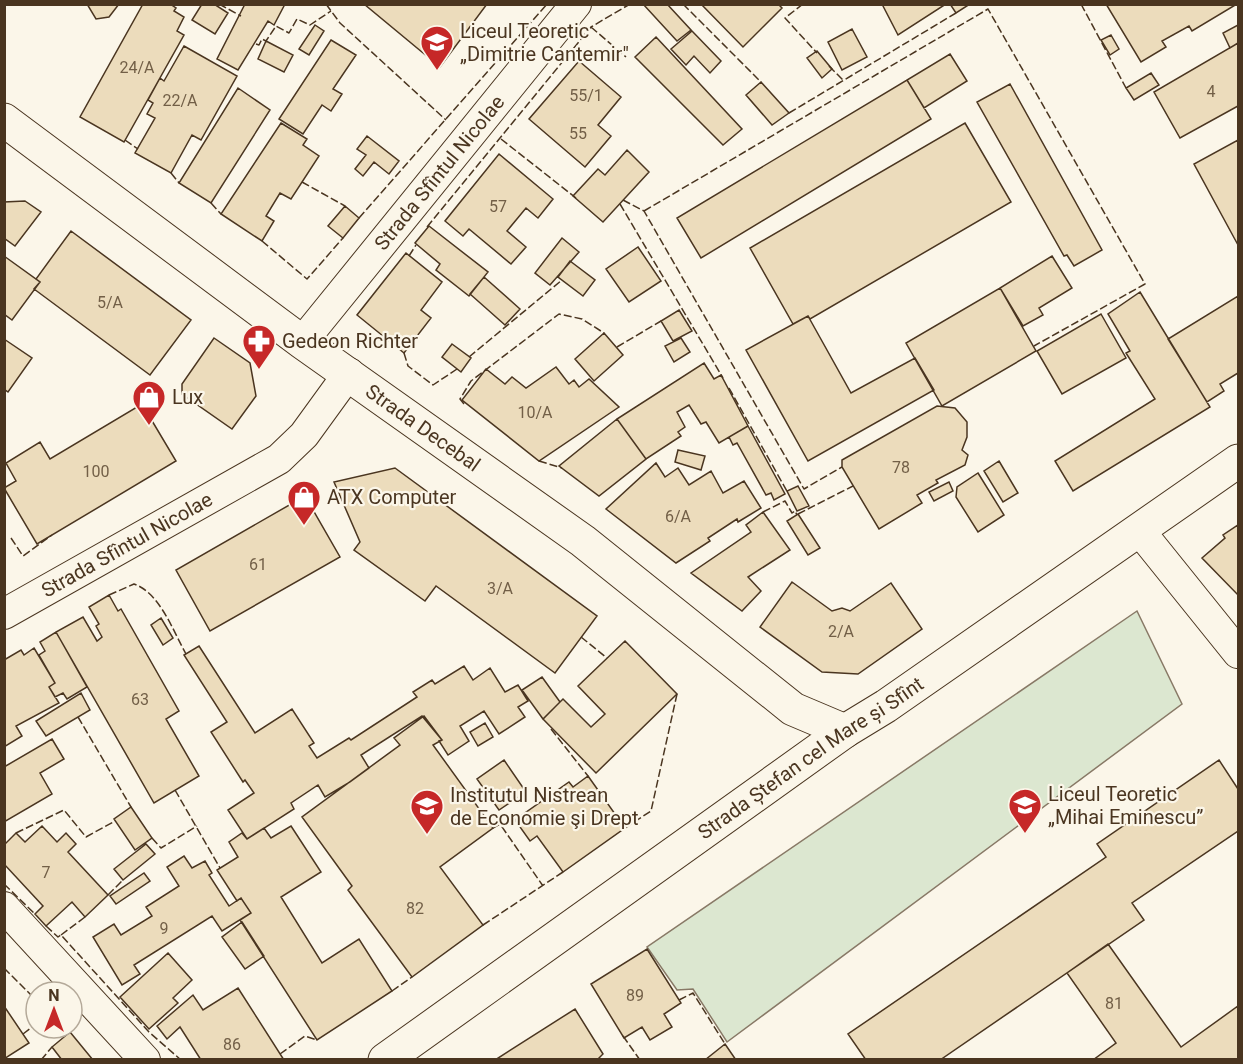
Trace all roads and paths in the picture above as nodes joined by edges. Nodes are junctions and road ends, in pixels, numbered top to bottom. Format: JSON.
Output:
{"nodes":[{"id":1,"x":576,"y":4,"type":"edge"},
{"id":2,"x":4,"y":120,"type":"edge"},
{"id":3,"x":302,"y":342,"type":"junction"},
{"id":4,"x":349,"y":373,"type":"junction"},
{"id":5,"x":1239,"y":461,"type":"edge"},
{"id":6,"x":1139,"y":530,"type":"junction"},
{"id":7,"x":4,"y":614,"type":"edge"},
{"id":8,"x":1239,"y":653,"type":"edge"},
{"id":9,"x":845,"y":731,"type":"junction"},
{"id":10,"x":4,"y":907,"type":"edge"},
{"id":11,"x":145,"y":1059,"type":"edge"},
{"id":12,"x":385,"y":1059,"type":"edge"}],
"edges":[{"from":1,"to":3,"type":"street","name":"Strada Sfîntul Nicolae"},
{"from":2,"to":3,"type":"main road","name":"Strada Decebal"},
{"from":3,"to":4,"type":"main road","name":"Strada Decebal"},
{"from":4,"to":7,"type":"street","name":"Strada Sfîntul Nicolae"},
{"from":4,"to":9,"type":"main road","name":"Strada Decebal"},
{"from":5,"to":6,"type":"main road","name":"Strada Ștefan cel Mare și Sfînt"},
{"from":6,"to":8,"type":"street"},
{"from":6,"to":9,"type":"main road","name":"Strada Ștefan cel Mare și Sfînt"},
{"from":9,"to":12,"type":"main road","name":"Strada Ștefan cel Mare și Sfînt"},
{"from":10,"to":11,"type":"street"}]}
